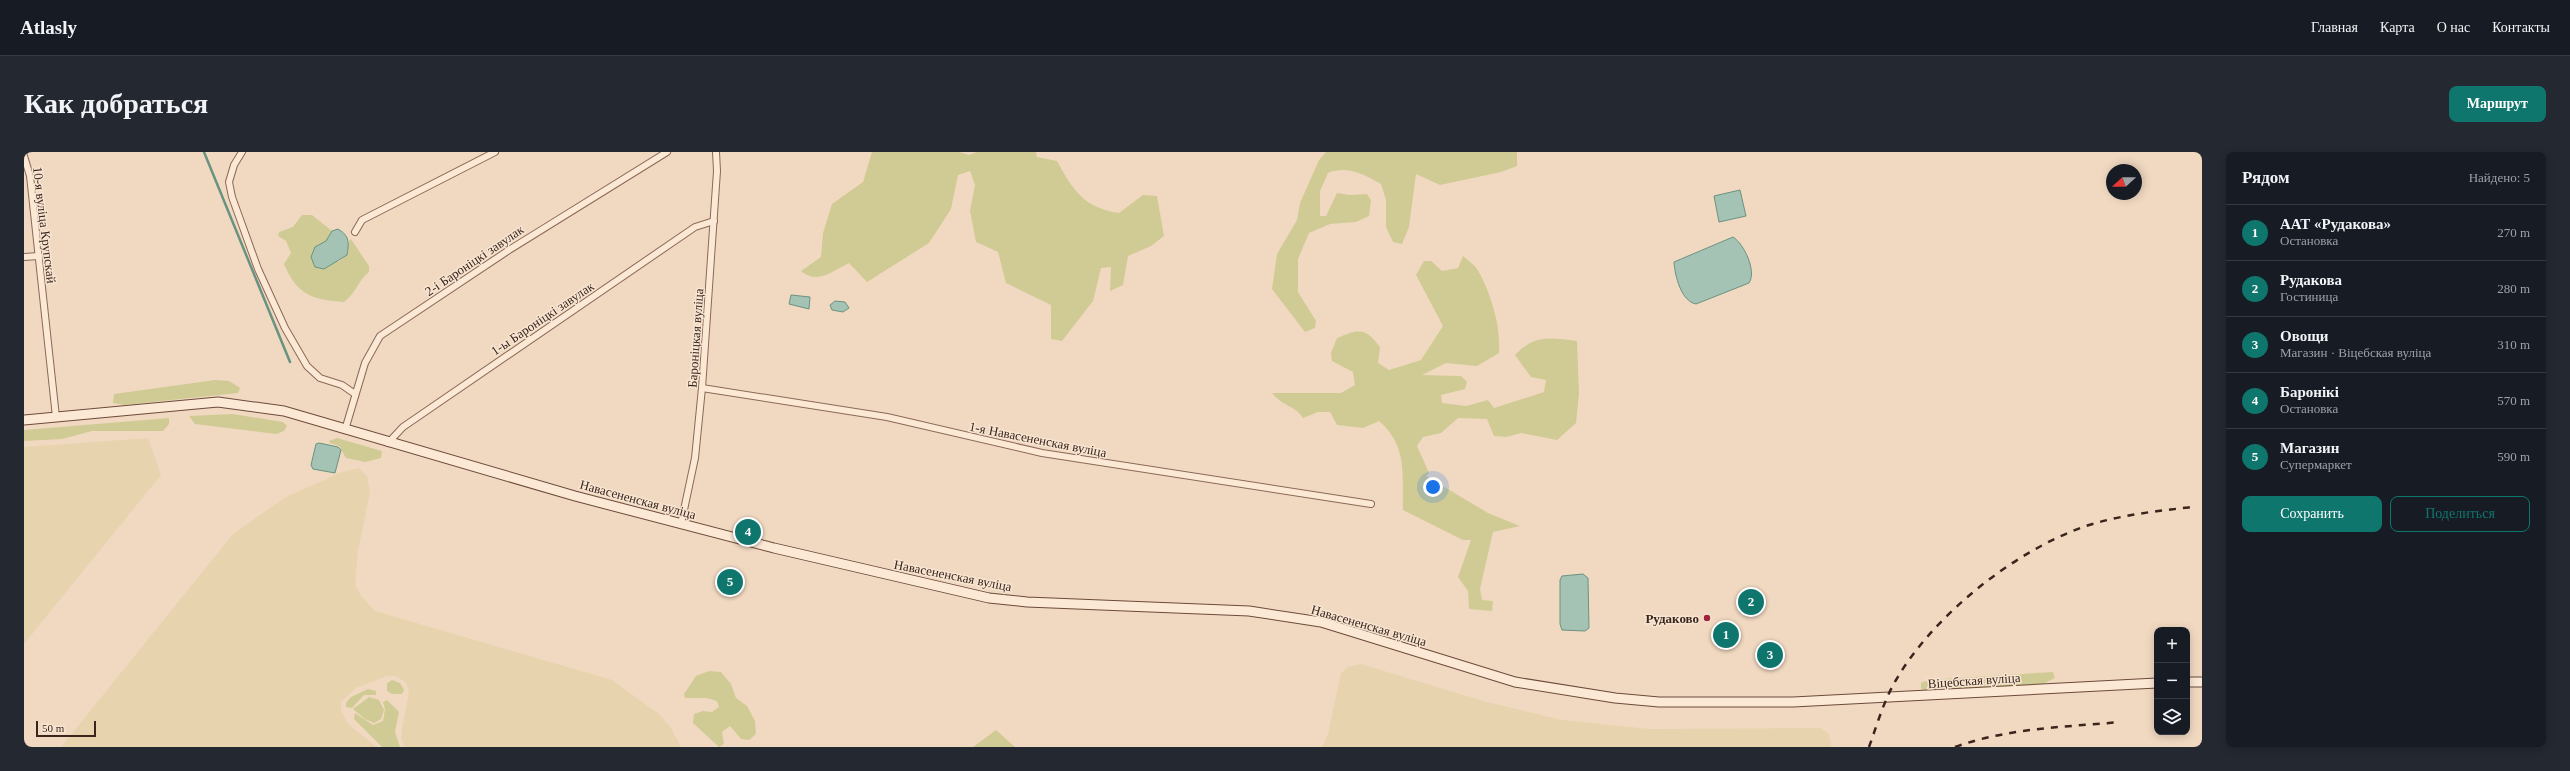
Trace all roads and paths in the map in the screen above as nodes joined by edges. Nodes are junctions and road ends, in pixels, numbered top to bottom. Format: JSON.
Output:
{"nodes":[{"id":1,"x":242,"y":152,"type":"edge"},
{"id":2,"x":495,"y":152,"type":"edge"},
{"id":3,"x":666,"y":152,"type":"edge"},
{"id":4,"x":716,"y":152,"type":"edge"},
{"id":5,"x":24,"y":156,"type":"edge"},
{"id":6,"x":714,"y":221,"type":"junction"},
{"id":7,"x":355,"y":232,"type":"dead end"},
{"id":8,"x":39,"y":256,"type":"junction"},
{"id":9,"x":24,"y":257,"type":"edge"},
{"id":10,"x":702,"y":388,"type":"junction"},
{"id":11,"x":355,"y":394,"type":"junction"},
{"id":12,"x":56,"y":417,"type":"junction"},
{"id":13,"x":24,"y":420,"type":"edge"},
{"id":14,"x":345,"y":430,"type":"junction"},
{"id":15,"x":388,"y":443,"type":"junction"},
{"id":16,"x":1371,"y":504,"type":"dead end"},
{"id":17,"x":680,"y":524,"type":"junction"},
{"id":18,"x":2190,"y":682,"type":"edge"},
{"id":19,"x":2202,"y":682,"type":"edge"},
{"id":20,"x":2154,"y":683,"type":"edge"},
{"id":21,"x":1793,"y":702,"type":"joint"}],
"edges":[{"from":1,"to":11,"type":"street"},
{"from":2,"to":7,"type":"street"},
{"from":3,"to":11,"type":"street","name":"2-і Бароніцкі завулак"},
{"from":4,"to":6,"type":"street","name":"Бароніцкая вуліца"},
{"from":5,"to":8,"type":"street","name":"10-я вуліца Крупскай"},
{"from":6,"to":10,"type":"street","name":"Бароніцкая вуліца"},
{"from":6,"to":15,"type":"street","name":"1-ы Бароніцкі завулак"},
{"from":8,"to":9,"type":"street"},
{"from":8,"to":12,"type":"street","name":"10-я вуліца Крупскай"},
{"from":10,"to":16,"type":"street","name":"1-я Навасененская вуліца"},
{"from":10,"to":17,"type":"street","name":"Бароніцкая вуліца"},
{"from":11,"to":14,"type":"street","name":"2-і Бароніцкі завулак"},
{"from":12,"to":13,"type":"main road","name":"Навасененская вуліца"},
{"from":12,"to":14,"type":"main road","name":"Навасененская вуліца"},
{"from":14,"to":15,"type":"main road","name":"Навасененская вуліца"},
{"from":15,"to":17,"type":"main road","name":"Навасененская вуліца"},
{"from":17,"to":21,"type":"main road","name":"Навасененская вуліца"},
{"from":18,"to":19,"type":"main road"},
{"from":20,"to":21,"type":"main road","name":"Віцебская вуліца"}]}
